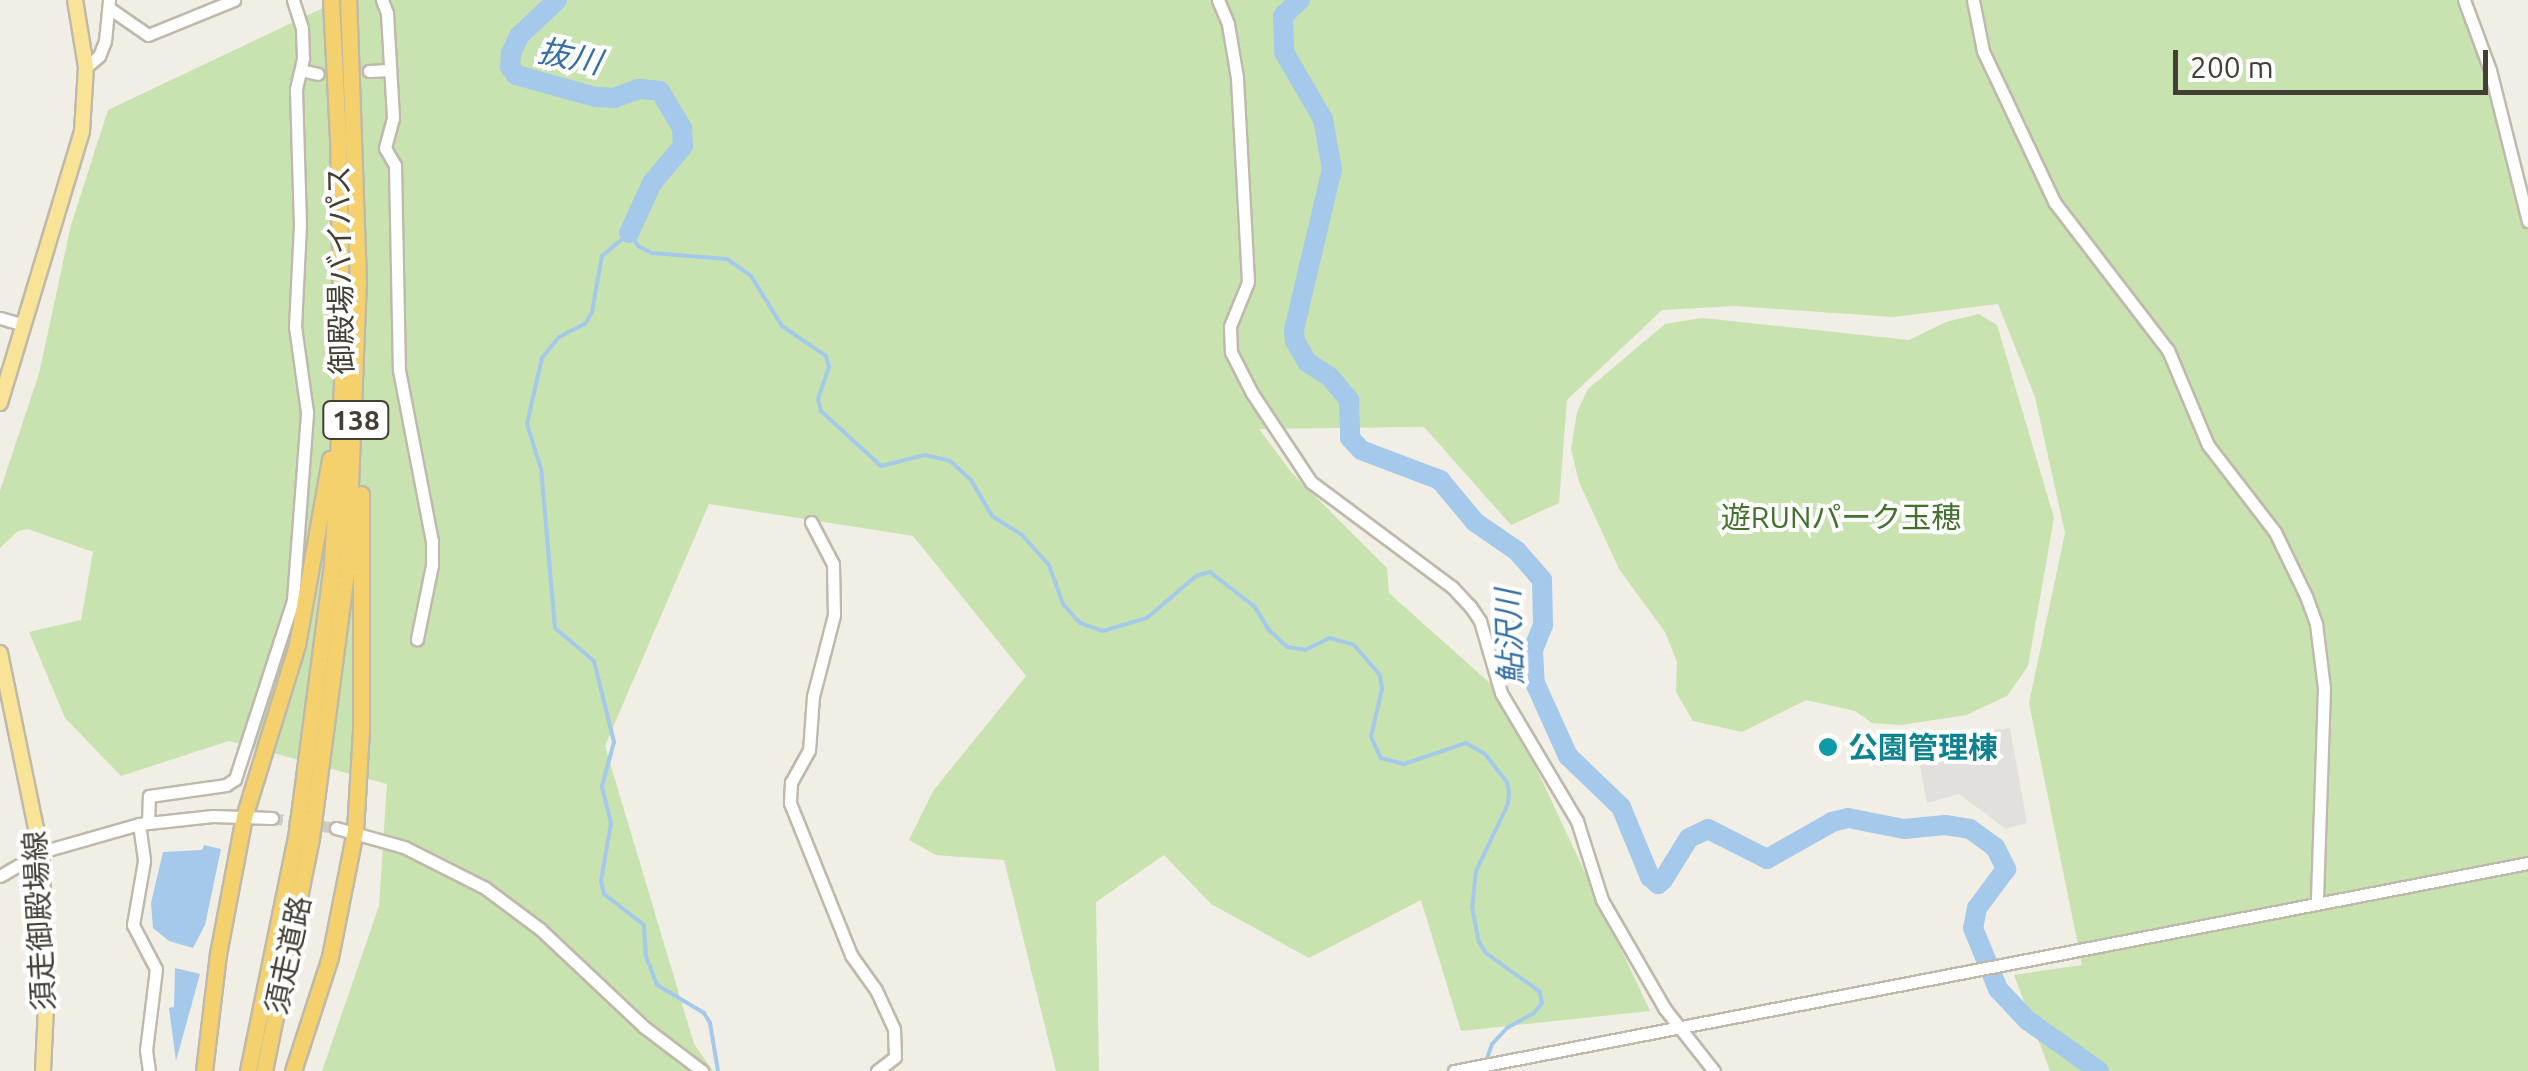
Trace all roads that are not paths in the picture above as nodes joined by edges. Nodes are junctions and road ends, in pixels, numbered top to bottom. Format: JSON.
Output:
{"nodes":[{"id":1,"x":75,"y":0,"type":"edge"},
{"id":2,"x":234,"y":0,"type":"edge"},
{"id":3,"x":293,"y":0,"type":"edge"},
{"id":4,"x":331,"y":0,"type":"edge"},
{"id":5,"x":348,"y":0,"type":"edge"},
{"id":6,"x":382,"y":0,"type":"edge"},
{"id":7,"x":1218,"y":0,"type":"edge"},
{"id":8,"x":1972,"y":0,"type":"edge"},
{"id":9,"x":2464,"y":0,"type":"edge"},
{"id":10,"x":109,"y":4,"type":"edge"},
{"id":11,"x":86,"y":67,"type":"junction"},
{"id":12,"x":301,"y":70,"type":"junction"},
{"id":13,"x":390,"y":70,"type":"junction"},
{"id":14,"x":369,"y":71,"type":"dead end"},
{"id":15,"x":318,"y":74,"type":"dead end"},
{"id":16,"x":2528,"y":221,"type":"edge"},
{"id":17,"x":342,"y":306,"type":"junction"},
{"id":18,"x":0,"y":318,"type":"edge"},
{"id":19,"x":24,"y":325,"type":"junction"},
{"id":20,"x":358,"y":344,"type":"junction"},
{"id":21,"x":0,"y":403,"type":"edge"},
{"id":22,"x":812,"y":522,"type":"dead end"},
{"id":23,"x":417,"y":639,"type":"dead end"},
{"id":24,"x":0,"y":654,"type":"edge"},
{"id":25,"x":244,"y":817,"type":"junction"},
{"id":26,"x":272,"y":818,"type":"tunnel mouth"},
{"id":27,"x":144,"y":823,"type":"junction"},
{"id":28,"x":336,"y":828,"type":"tunnel mouth"},
{"id":29,"x":356,"y":831,"type":"junction"},
{"id":30,"x":303,"y":838,"type":"junction"},
{"id":31,"x":41,"y":852,"type":"junction"},
{"id":32,"x":2528,"y":863,"type":"edge"},
{"id":33,"x":0,"y":876,"type":"edge"},
{"id":34,"x":2317,"y":904,"type":"junction"},
{"id":35,"x":1678,"y":1028,"type":"junction"},
{"id":36,"x":43,"y":1071,"type":"edge"},
{"id":37,"x":149,"y":1071,"type":"edge"},
{"id":38,"x":204,"y":1071,"type":"edge"},
{"id":39,"x":248,"y":1071,"type":"edge"},
{"id":40,"x":264,"y":1071,"type":"edge"},
{"id":41,"x":293,"y":1071,"type":"edge"},
{"id":42,"x":702,"y":1071,"type":"edge"},
{"id":43,"x":878,"y":1071,"type":"edge"},
{"id":44,"x":1454,"y":1071,"type":"edge"},
{"id":45,"x":1714,"y":1071,"type":"edge"}],
"edges":[{"from":1,"to":11,"type":"main road"},
{"from":2,"to":10,"type":"street"},
{"from":3,"to":12,"type":"street"},
{"from":4,"to":17,"type":"highway","name":"御殿場バイパス","number":"138"},
{"from":5,"to":20,"type":"highway","name":"御殿場バイパス","number":"138"},
{"from":6,"to":13,"type":"street"},
{"from":7,"to":35,"type":"street"},
{"from":8,"to":34,"type":"street"},
{"from":9,"to":16,"type":"street"},
{"from":10,"to":11,"type":"street"},
{"from":11,"to":19,"type":"main road"},
{"from":12,"to":15,"type":"street"},
{"from":12,"to":27,"type":"street"},
{"from":13,"to":14,"type":"street"},
{"from":13,"to":23,"type":"street"},
{"from":17,"to":25,"type":"highway"},
{"from":17,"to":30,"type":"highway","name":"御殿場バイパス","number":"138"},
{"from":18,"to":19,"type":"street"},
{"from":19,"to":21,"type":"main road"},
{"from":20,"to":29,"type":"highway"},
{"from":20,"to":30,"type":"highway","name":"御殿場バイパス","number":"138"},
{"from":22,"to":43,"type":"street"},
{"from":24,"to":31,"type":"main road","name":"須走御殿場線"},
{"from":25,"to":26,"type":"street"},
{"from":25,"to":27,"type":"street"},
{"from":25,"to":38,"type":"highway"},
{"from":27,"to":31,"type":"street"},
{"from":27,"to":37,"type":"street"},
{"from":28,"to":29,"type":"street"},
{"from":29,"to":41,"type":"highway"},
{"from":29,"to":42,"type":"street"},
{"from":30,"to":39,"type":"highway","name":"須走道路","number":"138"},
{"from":30,"to":40,"type":"highway","name":"須走道路","number":"138"},
{"from":31,"to":33,"type":"street"},
{"from":31,"to":36,"type":"main road","name":"須走御殿場線"},
{"from":32,"to":34,"type":"street"},
{"from":34,"to":35,"type":"street"},
{"from":35,"to":44,"type":"street"},
{"from":35,"to":45,"type":"street"}]}
